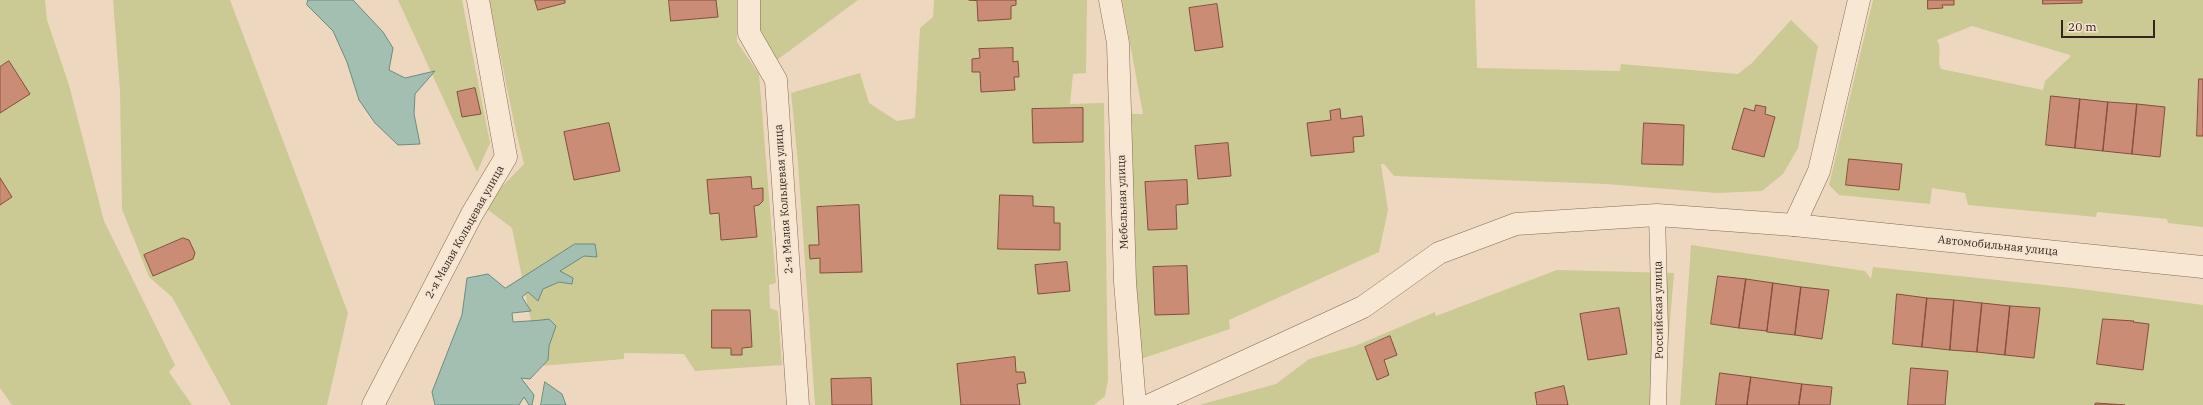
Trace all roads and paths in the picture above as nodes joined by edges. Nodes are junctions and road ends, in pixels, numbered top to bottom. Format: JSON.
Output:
{"nodes":[{"id":1,"x":478,"y":0,"type":"edge"},
{"id":2,"x":749,"y":0,"type":"edge"},
{"id":3,"x":1110,"y":0,"type":"edge"},
{"id":4,"x":1859,"y":0,"type":"edge"},
{"id":5,"x":1657,"y":215,"type":"junction"},
{"id":6,"x":1794,"y":225,"type":"junction"},
{"id":7,"x":2203,"y":267,"type":"edge"},
{"id":8,"x":373,"y":405,"type":"edge"},
{"id":9,"x":798,"y":405,"type":"edge"},
{"id":10,"x":1135,"y":405,"type":"edge"},
{"id":11,"x":1150,"y":405,"type":"edge"},
{"id":12,"x":1658,"y":405,"type":"edge"}],
"edges":[{"from":1,"to":8,"type":"street","name":"2-я Малая Кольцевая улица"},
{"from":2,"to":9,"type":"street","name":"2-я Малая Кольцевая улица"},
{"from":3,"to":10,"type":"street","name":"Мебельная улица"},
{"from":4,"to":6,"type":"street"},
{"from":5,"to":6,"type":"street","name":"Автомобильная улица"},
{"from":5,"to":11,"type":"street","name":"Автомобильная улица"},
{"from":5,"to":12,"type":"lane","name":"Российская улица"},
{"from":6,"to":7,"type":"street","name":"Автомобильная улица"}]}
